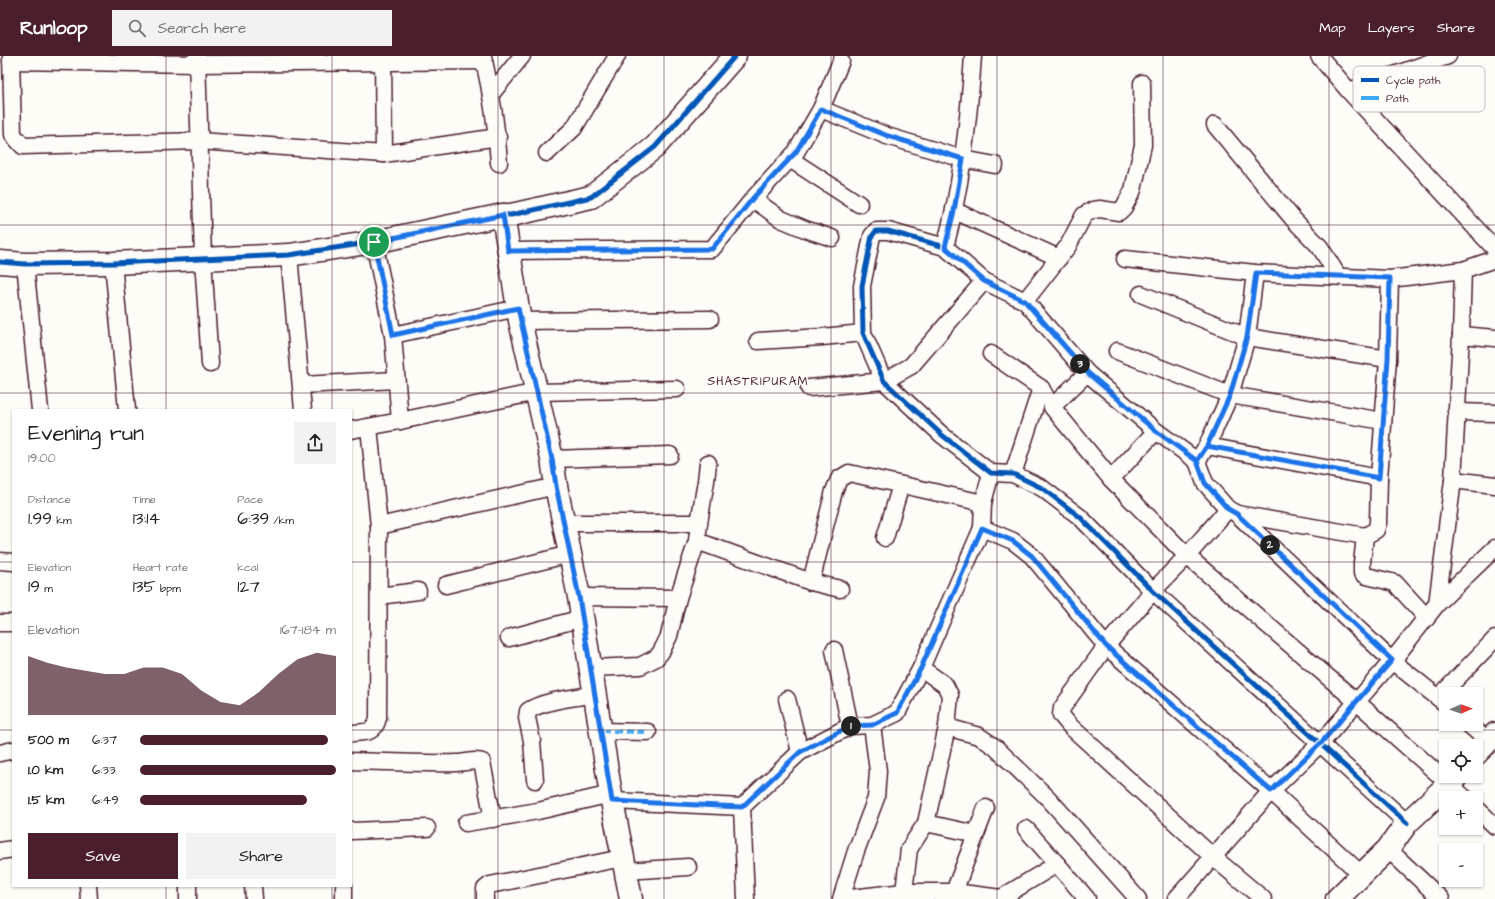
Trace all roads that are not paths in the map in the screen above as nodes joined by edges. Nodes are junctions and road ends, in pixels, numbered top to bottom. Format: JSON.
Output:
{"nodes":[{"id":1,"x":522,"y":56,"type":"edge"},
{"id":2,"x":617,"y":56,"type":"edge"},
{"id":3,"x":735,"y":56,"type":"edge"},
{"id":4,"x":973,"y":56,"type":"edge"},
{"id":5,"x":1319,"y":56,"type":"edge"},
{"id":6,"x":1448,"y":56,"type":"edge"},
{"id":7,"x":11,"y":58,"type":"edge"},
{"id":8,"x":383,"y":59,"type":"edge"},
{"id":9,"x":484,"y":59,"type":"edge"},
{"id":10,"x":197,"y":60,"type":"edge"},
{"id":11,"x":841,"y":60,"type":"dead end"},
{"id":12,"x":1419,"y":66,"type":"edge"},
{"id":13,"x":1142,"y":83,"type":"dead end"},
{"id":14,"x":1353,"y":89,"type":"edge"},
{"id":15,"x":1348,"y":91,"type":"junction"},
{"id":16,"x":492,"y":94,"type":"junction"},
{"id":17,"x":1353,"y":96,"type":"edge"},
{"id":18,"x":821,"y":109,"type":"junction"},
{"id":19,"x":1368,"y":112,"type":"edge"},
{"id":20,"x":1215,"y":125,"type":"dead end"},
{"id":21,"x":498,"y":137,"type":"junction"},
{"id":22,"x":199,"y":142,"type":"junction"},
{"id":23,"x":547,"y":152,"type":"dead end"},
{"id":24,"x":384,"y":154,"type":"junction"},
{"id":25,"x":790,"y":159,"type":"junction"},
{"id":26,"x":963,"y":159,"type":"junction"},
{"id":27,"x":499,"y":163,"type":"dead end"},
{"id":28,"x":995,"y":165,"type":"dead end"},
{"id":29,"x":753,"y":198,"type":"junction"},
{"id":30,"x":859,"y":204,"type":"dead end"},
{"id":31,"x":954,"y":211,"type":"junction"},
{"id":32,"x":503,"y":215,"type":"junction"},
{"id":33,"x":832,"y":238,"type":"dead end"},
{"id":34,"x":374,"y":242,"type":"junction"},
{"id":35,"x":945,"y":247,"type":"junction"},
{"id":36,"x":1495,"y":249,"type":"edge"},
{"id":37,"x":508,"y":251,"type":"junction"},
{"id":38,"x":289,"y":255,"type":"junction"},
{"id":39,"x":1059,"y":258,"type":"junction"},
{"id":40,"x":203,"y":259,"type":"junction"},
{"id":41,"x":1125,"y":259,"type":"dead end"},
{"id":42,"x":1495,"y":259,"type":"edge"},
{"id":43,"x":0,"y":262,"type":"edge"},
{"id":44,"x":113,"y":263,"type":"junction"},
{"id":45,"x":25,"y":264,"type":"junction"},
{"id":46,"x":1463,"y":270,"type":"junction"},
{"id":47,"x":1256,"y":273,"type":"junction"},
{"id":48,"x":1338,"y":276,"type":"junction"},
{"id":49,"x":1390,"y":278,"type":"junction"},
{"id":50,"x":984,"y":281,"type":"junction"},
{"id":51,"x":1141,"y":294,"type":"dead end"},
{"id":52,"x":1025,"y":301,"type":"junction"},
{"id":53,"x":519,"y":314,"type":"junction"},
{"id":54,"x":710,"y":319,"type":"dead end"},
{"id":55,"x":863,"y":333,"type":"junction"},
{"id":56,"x":393,"y":335,"type":"junction"},
{"id":57,"x":1461,"y":335,"type":"junction"},
{"id":58,"x":1247,"y":337,"type":"junction"},
{"id":59,"x":1495,"y":338,"type":"edge"},
{"id":60,"x":758,"y":341,"type":"dead end"},
{"id":61,"x":1117,"y":351,"type":"dead end"},
{"id":62,"x":991,"y":354,"type":"dead end"},
{"id":63,"x":1388,"y":359,"type":"junction"},
{"id":64,"x":210,"y":364,"type":"dead end"},
{"id":65,"x":1088,"y":373,"type":"junction"},
{"id":66,"x":396,"y":380,"type":"junction"},
{"id":67,"x":884,"y":381,"type":"junction"},
{"id":68,"x":302,"y":385,"type":"junction"},
{"id":69,"x":809,"y":388,"type":"dead end"},
{"id":70,"x":1040,"y":388,"type":"junction"},
{"id":71,"x":677,"y":389,"type":"dead end"},
{"id":72,"x":537,"y":392,"type":"junction"},
{"id":73,"x":1230,"y":395,"type":"junction"},
{"id":74,"x":1052,"y":407,"type":"junction"},
{"id":75,"x":40,"y":409,"type":"edge"},
{"id":76,"x":127,"y":409,"type":"edge"},
{"id":77,"x":303,"y":409,"type":"edge"},
{"id":78,"x":1456,"y":412,"type":"junction"},
{"id":79,"x":1495,"y":414,"type":"edge"},
{"id":80,"x":1383,"y":421,"type":"junction"},
{"id":81,"x":400,"y":422,"type":"junction"},
{"id":82,"x":369,"y":427,"type":"junction"},
{"id":83,"x":352,"y":430,"type":"edge"},
{"id":84,"x":1156,"y":431,"type":"junction"},
{"id":85,"x":1207,"y":446,"type":"junction"},
{"id":86,"x":670,"y":455,"type":"dead end"},
{"id":87,"x":552,"y":459,"type":"junction"},
{"id":88,"x":1197,"y":461,"type":"junction"},
{"id":89,"x":708,"y":463,"type":"dead end"},
{"id":90,"x":991,"y":473,"type":"junction"},
{"id":91,"x":1013,"y":474,"type":"junction"},
{"id":92,"x":1379,"y":478,"type":"junction"},
{"id":93,"x":1111,"y":479,"type":"junction"},
{"id":94,"x":1453,"y":480,"type":"junction"},
{"id":95,"x":901,"y":485,"type":"junction"},
{"id":96,"x":1495,"y":485,"type":"edge"},
{"id":97,"x":556,"y":486,"type":"junction"},
{"id":98,"x":983,"y":503,"type":"junction"},
{"id":99,"x":1232,"y":511,"type":"junction"},
{"id":100,"x":565,"y":523,"type":"junction"},
{"id":101,"x":699,"y":523,"type":"junction"},
{"id":102,"x":379,"y":526,"type":"junction"},
{"id":103,"x":982,"y":528,"type":"junction"},
{"id":104,"x":1365,"y":536,"type":"junction"},
{"id":105,"x":885,"y":538,"type":"dead end"},
{"id":106,"x":697,"y":540,"type":"junction"},
{"id":107,"x":1495,"y":548,"type":"edge"},
{"id":108,"x":570,"y":554,"type":"junction"},
{"id":109,"x":1187,"y":556,"type":"junction"},
{"id":110,"x":0,"y":561,"type":"edge"},
{"id":111,"x":12,"y":562,"type":"edge"},
{"id":112,"x":811,"y":582,"type":"junction"},
{"id":113,"x":446,"y":585,"type":"dead end"},
{"id":114,"x":840,"y":589,"type":"dead end"},
{"id":115,"x":418,"y":591,"type":"dead end"},
{"id":116,"x":1153,"y":591,"type":"junction"},
{"id":117,"x":379,"y":596,"type":"junction"},
{"id":118,"x":678,"y":598,"type":"junction"},
{"id":119,"x":1437,"y":604,"type":"junction"},
{"id":120,"x":581,"y":607,"type":"junction"},
{"id":121,"x":1427,"y":618,"type":"junction"},
{"id":122,"x":0,"y":623,"type":"edge"},
{"id":123,"x":12,"y":623,"type":"edge"},
{"id":124,"x":509,"y":638,"type":"dead end"},
{"id":125,"x":1495,"y":639,"type":"edge"},
{"id":126,"x":1106,"y":646,"type":"junction"},
{"id":127,"x":834,"y":650,"type":"dead end"},
{"id":128,"x":1392,"y":660,"type":"junction"},
{"id":129,"x":590,"y":668,"type":"junction"},
{"id":130,"x":921,"y":668,"type":"junction"},
{"id":131,"x":1454,"y":687,"type":"edge"},
{"id":132,"x":595,"y":694,"type":"junction"},
{"id":133,"x":787,"y":698,"type":"dead end"},
{"id":134,"x":1439,"y":699,"type":"edge"},
{"id":135,"x":1357,"y":702,"type":"junction"},
{"id":136,"x":872,"y":725,"type":"junction"},
{"id":137,"x":850,"y":726,"type":"junction"},
{"id":138,"x":947,"y":727,"type":"junction"},
{"id":139,"x":601,"y":731,"type":"junction"},
{"id":140,"x":1477,"y":731,"type":"edge"},
{"id":141,"x":648,"y":732,"type":"dead end"},
{"id":142,"x":352,"y":733,"type":"edge"},
{"id":143,"x":1489,"y":740,"type":"edge"},
{"id":144,"x":1321,"y":743,"type":"junction"},
{"id":145,"x":12,"y":750,"type":"edge"},
{"id":146,"x":800,"y":752,"type":"junction"},
{"id":147,"x":0,"y":753,"type":"edge"},
{"id":148,"x":352,"y":761,"type":"edge"},
{"id":149,"x":536,"y":780,"type":"dead end"},
{"id":150,"x":1457,"y":786,"type":"edge"},
{"id":151,"x":1271,"y":791,"type":"junction"},
{"id":152,"x":612,"y":797,"type":"junction"},
{"id":153,"x":742,"y":807,"type":"junction"},
{"id":154,"x":986,"y":808,"type":"dead end"},
{"id":155,"x":1483,"y":815,"type":"edge"},
{"id":156,"x":493,"y":819,"type":"junction"},
{"id":157,"x":466,"y":823,"type":"dead end"},
{"id":158,"x":926,"y":823,"type":"junction"},
{"id":159,"x":1408,"y":823,"type":"junction"},
{"id":160,"x":1495,"y":826,"type":"edge"},
{"id":161,"x":427,"y":828,"type":"dead end"},
{"id":162,"x":1026,"y":829,"type":"dead end"},
{"id":163,"x":352,"y":831,"type":"edge"},
{"id":164,"x":976,"y":834,"type":"junction"},
{"id":165,"x":12,"y":849,"type":"edge"},
{"id":166,"x":1388,"y":849,"type":"junction"},
{"id":167,"x":0,"y":851,"type":"edge"},
{"id":168,"x":1213,"y":857,"type":"junction"},
{"id":169,"x":1057,"y":864,"type":"junction"},
{"id":170,"x":624,"y":865,"type":"junction"},
{"id":171,"x":688,"y":867,"type":"dead end"},
{"id":172,"x":1362,"y":875,"type":"junction"},
{"id":173,"x":88,"y":887,"type":"edge"},
{"id":174,"x":188,"y":887,"type":"edge"},
{"id":175,"x":253,"y":887,"type":"edge"},
{"id":176,"x":344,"y":887,"type":"edge"},
{"id":177,"x":904,"y":892,"type":"junction"},
{"id":178,"x":954,"y":892,"type":"junction"},
{"id":179,"x":1001,"y":898,"type":"edge"},
{"id":180,"x":89,"y":899,"type":"edge"},
{"id":181,"x":188,"y":899,"type":"edge"},
{"id":182,"x":254,"y":899,"type":"edge"},
{"id":183,"x":344,"y":899,"type":"edge"},
{"id":184,"x":485,"y":899,"type":"edge"},
{"id":185,"x":631,"y":899,"type":"edge"},
{"id":186,"x":746,"y":899,"type":"edge"},
{"id":187,"x":842,"y":899,"type":"edge"},
{"id":188,"x":1087,"y":899,"type":"edge"},
{"id":189,"x":1138,"y":899,"type":"edge"},
{"id":190,"x":1176,"y":899,"type":"edge"},
{"id":191,"x":1264,"y":899,"type":"edge"},
{"id":192,"x":1337,"y":899,"type":"edge"},
{"id":193,"x":1441,"y":899,"type":"edge"}],
"edges":[{"from":1,"to":16,"type":"street"},
{"from":2,"to":23,"type":"street"},
{"from":3,"to":32,"type":"street"},
{"from":4,"to":26,"type":"street"},
{"from":5,"to":15,"type":"street"},
{"from":6,"to":12,"type":"street"},
{"from":7,"to":10,"type":"street"},
{"from":7,"to":22,"type":"street"},
{"from":8,"to":9,"type":"street"},
{"from":8,"to":10,"type":"street"},
{"from":8,"to":24,"type":"street"},
{"from":9,"to":16,"type":"street"},
{"from":10,"to":22,"type":"street"},
{"from":11,"to":18,"type":"street"},
{"from":13,"to":39,"type":"street"},
{"from":14,"to":15,"type":"street"},
{"from":15,"to":17,"type":"street"},
{"from":16,"to":21,"type":"street"},
{"from":18,"to":25,"type":"street"},
{"from":18,"to":26,"type":"street"},
{"from":19,"to":36,"type":"street"},
{"from":20,"to":48,"type":"street"},
{"from":21,"to":24,"type":"street"},
{"from":21,"to":27,"type":"street"},
{"from":22,"to":24,"type":"street"},
{"from":22,"to":40,"type":"street"},
{"from":25,"to":29,"type":"street"},
{"from":25,"to":30,"type":"street"},
{"from":26,"to":28,"type":"street"},
{"from":26,"to":31,"type":"street"},
{"from":29,"to":33,"type":"street"},
{"from":29,"to":37,"type":"street"},
{"from":31,"to":35,"type":"street"},
{"from":31,"to":39,"type":"street"},
{"from":32,"to":34,"type":"street"},
{"from":32,"to":37,"type":"street"},
{"from":34,"to":38,"type":"street"},
{"from":34,"to":56,"type":"street"},
{"from":35,"to":50,"type":"street"},
{"from":35,"to":55,"type":"street"},
{"from":37,"to":53,"type":"street"},
{"from":38,"to":40,"type":"street"},
{"from":38,"to":68,"type":"street"},
{"from":39,"to":52,"type":"street"},
{"from":40,"to":44,"type":"street"},
{"from":40,"to":64,"type":"street"},
{"from":41,"to":47,"type":"street"},
{"from":42,"to":46,"type":"street"},
{"from":43,"to":45,"type":"street"},
{"from":44,"to":45,"type":"street"},
{"from":44,"to":76,"type":"street"},
{"from":45,"to":75,"type":"street"},
{"from":46,"to":49,"type":"street"},
{"from":46,"to":57,"type":"street"},
{"from":47,"to":48,"type":"street"},
{"from":47,"to":58,"type":"street"},
{"from":48,"to":49,"type":"street"},
{"from":49,"to":63,"type":"street"},
{"from":50,"to":52,"type":"street"},
{"from":50,"to":67,"type":"street"},
{"from":51,"to":58,"type":"street"},
{"from":52,"to":65,"type":"street"},
{"from":53,"to":54,"type":"street"},
{"from":53,"to":56,"type":"street"},
{"from":53,"to":72,"type":"street"},
{"from":55,"to":60,"type":"street"},
{"from":55,"to":67,"type":"street"},
{"from":56,"to":66,"type":"street"},
{"from":57,"to":59,"type":"street"},
{"from":57,"to":78,"type":"street"},
{"from":58,"to":63,"type":"street"},
{"from":58,"to":73,"type":"street"},
{"from":61,"to":73,"type":"street"},
{"from":62,"to":70,"type":"street"},
{"from":63,"to":80,"type":"street"},
{"from":65,"to":74,"type":"street"},
{"from":65,"to":84,"type":"street"},
{"from":66,"to":68,"type":"street"},
{"from":66,"to":81,"type":"street"},
{"from":67,"to":69,"type":"street"},
{"from":67,"to":90,"type":"street"},
{"from":68,"to":77,"type":"street"},
{"from":70,"to":74,"type":"street"},
{"from":70,"to":91,"type":"street"},
{"from":71,"to":72,"type":"street"},
{"from":72,"to":81,"type":"street"},
{"from":72,"to":87,"type":"street"},
{"from":73,"to":80,"type":"street"},
{"from":73,"to":85,"type":"street"},
{"from":74,"to":93,"type":"street"},
{"from":78,"to":79,"type":"street"},
{"from":78,"to":94,"type":"street"},
{"from":80,"to":92,"type":"street"},
{"from":81,"to":82,"type":"street"},
{"from":82,"to":83,"type":"street"},
{"from":82,"to":102,"type":"street"},
{"from":84,"to":88,"type":"street"},
{"from":84,"to":93,"type":"street"},
{"from":85,"to":88,"type":"street"},
{"from":85,"to":92,"type":"street"},
{"from":86,"to":87,"type":"street"},
{"from":87,"to":97,"type":"street"},
{"from":88,"to":99,"type":"street"},
{"from":89,"to":101,"type":"street"},
{"from":90,"to":91,"type":"street"},
{"from":90,"to":98,"type":"street"},
{"from":91,"to":116,"type":"street"},
{"from":92,"to":104,"type":"street"},
{"from":93,"to":109,"type":"street"},
{"from":94,"to":96,"type":"street"},
{"from":94,"to":119,"type":"street"},
{"from":95,"to":98,"type":"street"},
{"from":95,"to":105,"type":"street"},
{"from":95,"to":112,"type":"street"},
{"from":97,"to":100,"type":"street"},
{"from":97,"to":102,"type":"street"},
{"from":98,"to":103,"type":"street"},
{"from":99,"to":104,"type":"street"},
{"from":99,"to":109,"type":"street"},
{"from":99,"to":128,"type":"street"},
{"from":100,"to":101,"type":"street"},
{"from":100,"to":108,"type":"street"},
{"from":101,"to":106,"type":"street"},
{"from":102,"to":117,"type":"street"},
{"from":103,"to":126,"type":"street"},
{"from":103,"to":130,"type":"street"},
{"from":104,"to":121,"type":"street"},
{"from":106,"to":112,"type":"street"},
{"from":106,"to":118,"type":"street"},
{"from":107,"to":119,"type":"street"},
{"from":108,"to":113,"type":"street"},
{"from":108,"to":120,"type":"street"},
{"from":109,"to":116,"type":"street"},
{"from":109,"to":135,"type":"street"},
{"from":110,"to":111,"type":"street"},
{"from":112,"to":114,"type":"street"},
{"from":115,"to":117,"type":"street"},
{"from":116,"to":126,"type":"street"},
{"from":116,"to":144,"type":"street"},
{"from":117,"to":142,"type":"street"},
{"from":118,"to":120,"type":"street"},
{"from":118,"to":129,"type":"street"},
{"from":119,"to":121,"type":"street"},
{"from":120,"to":124,"type":"street"},
{"from":120,"to":129,"type":"street"},
{"from":121,"to":128,"type":"street"},
{"from":122,"to":123,"type":"street"},
{"from":125,"to":131,"type":"street"},
{"from":126,"to":151,"type":"street"},
{"from":126,"to":168,"type":"street"},
{"from":127,"to":137,"type":"street"},
{"from":128,"to":134,"type":"street"},
{"from":128,"to":135,"type":"street"},
{"from":129,"to":132,"type":"street"},
{"from":130,"to":136,"type":"street"},
{"from":130,"to":138,"type":"street"},
{"from":132,"to":139,"type":"street"},
{"from":132,"to":149,"type":"street"},
{"from":133,"to":146,"type":"street"},
{"from":135,"to":144,"type":"street"},
{"from":135,"to":150,"type":"street"},
{"from":136,"to":137,"type":"street"},
{"from":136,"to":187,"type":"street"},
{"from":137,"to":146,"type":"street"},
{"from":138,"to":158,"type":"street"},
{"from":138,"to":189,"type":"street"},
{"from":139,"to":141,"type":"street"},
{"from":139,"to":152,"type":"street"},
{"from":140,"to":143,"type":"street"},
{"from":144,"to":151,"type":"street"},
{"from":144,"to":159,"type":"street"},
{"from":145,"to":147,"type":"street"},
{"from":146,"to":153,"type":"street"},
{"from":148,"to":156,"type":"street"},
{"from":150,"to":159,"type":"street"},
{"from":151,"to":168,"type":"street"},
{"from":151,"to":172,"type":"street"},
{"from":152,"to":153,"type":"street"},
{"from":152,"to":156,"type":"street"},
{"from":152,"to":170,"type":"street"},
{"from":153,"to":186,"type":"street"},
{"from":154,"to":164,"type":"street"},
{"from":155,"to":160,"type":"street"},
{"from":156,"to":157,"type":"street"},
{"from":158,"to":164,"type":"street"},
{"from":158,"to":177,"type":"street"},
{"from":159,"to":166,"type":"street"},
{"from":161,"to":163,"type":"street"},
{"from":162,"to":169,"type":"street"},
{"from":164,"to":178,"type":"street"},
{"from":165,"to":167,"type":"street"},
{"from":166,"to":172,"type":"street"},
{"from":166,"to":193,"type":"street"},
{"from":168,"to":190,"type":"street"},
{"from":168,"to":191,"type":"street"},
{"from":169,"to":179,"type":"street"},
{"from":169,"to":188,"type":"street"},
{"from":170,"to":171,"type":"street"},
{"from":170,"to":184,"type":"street"},
{"from":170,"to":185,"type":"street"},
{"from":172,"to":192,"type":"street"},
{"from":173,"to":180,"type":"street"},
{"from":174,"to":181,"type":"street"},
{"from":175,"to":182,"type":"street"},
{"from":176,"to":183,"type":"street"},
{"from":177,"to":178,"type":"street"},
{"from":177,"to":187,"type":"street"},
{"from":178,"to":179,"type":"street"}]}
